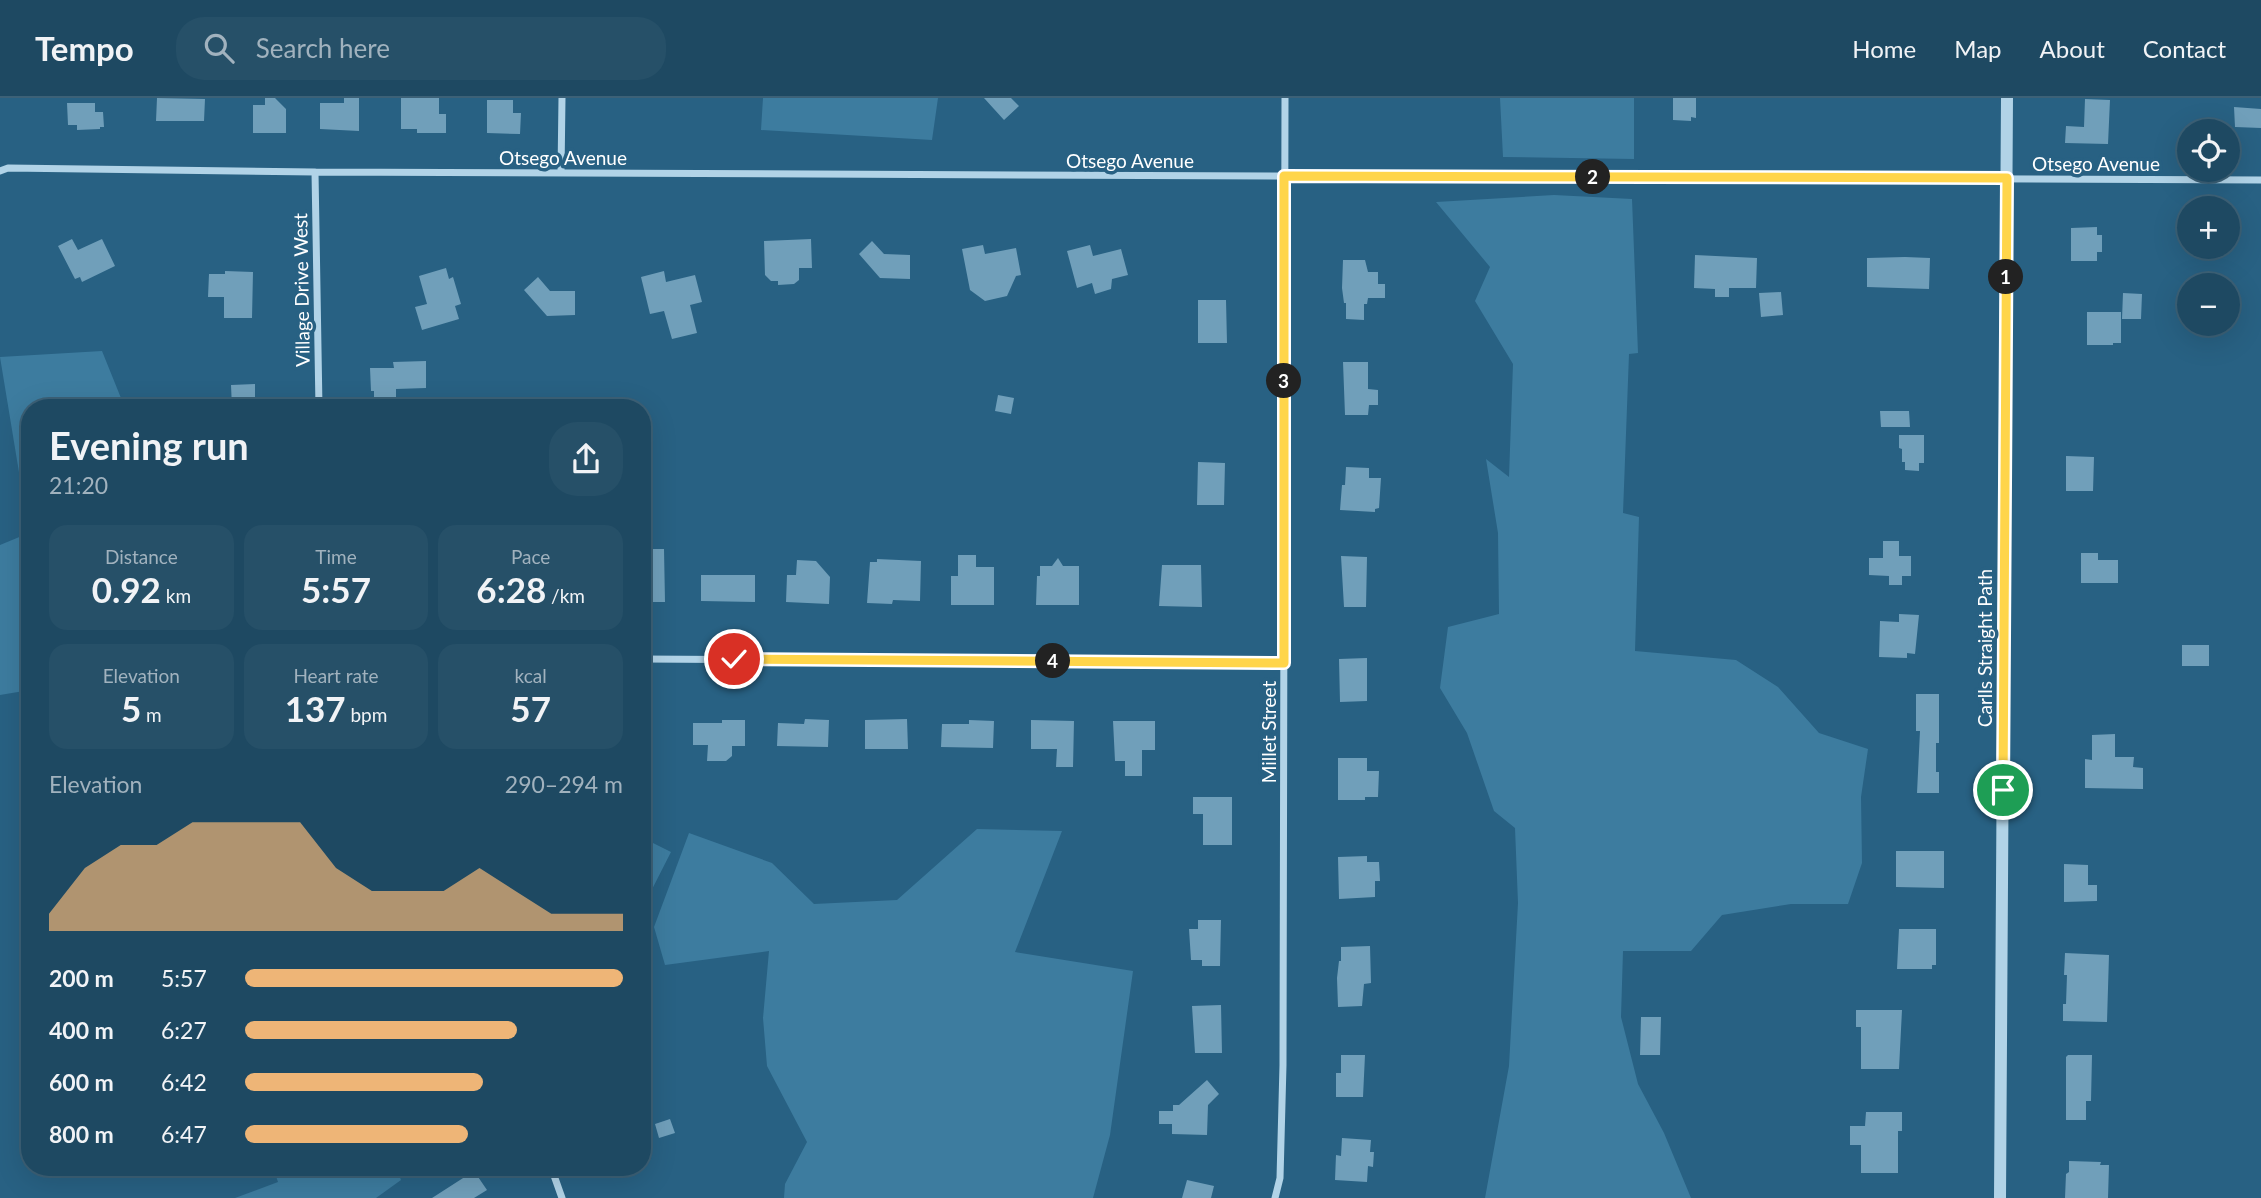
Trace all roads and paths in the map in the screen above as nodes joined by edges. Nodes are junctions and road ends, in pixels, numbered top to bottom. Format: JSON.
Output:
{"nodes":[{"id":1,"x":562,"y":98,"type":"edge"},
{"id":2,"x":1285,"y":98,"type":"edge"},
{"id":3,"x":2007,"y":98,"type":"edge"},
{"id":4,"x":0,"y":172,"type":"edge"},
{"id":5,"x":315,"y":172,"type":"junction"},
{"id":6,"x":561,"y":173,"type":"junction"},
{"id":7,"x":1284,"y":176,"type":"junction"},
{"id":8,"x":2007,"y":178,"type":"junction"},
{"id":9,"x":2261,"y":180,"type":"edge"},
{"id":10,"x":319,"y":399,"type":"edge"},
{"id":11,"x":651,"y":659,"type":"edge"},
{"id":12,"x":1284,"y":663,"type":"junction"},
{"id":13,"x":554,"y":1176,"type":"edge"},
{"id":14,"x":562,"y":1198,"type":"edge"},
{"id":15,"x":1275,"y":1198,"type":"edge"},
{"id":16,"x":2000,"y":1198,"type":"edge"}],
"edges":[{"from":1,"to":6,"type":"street"},
{"from":2,"to":7,"type":"street","name":"Millet Street"},
{"from":3,"to":8,"type":"street","name":"Carlls Straight Path"},
{"from":4,"to":5,"type":"street","name":"Otsego Avenue"},
{"from":5,"to":6,"type":"street","name":"Otsego Avenue"},
{"from":5,"to":10,"type":"street","name":"Village Drive West"},
{"from":6,"to":7,"type":"street","name":"Otsego Avenue"},
{"from":7,"to":8,"type":"street","name":"Otsego Avenue"},
{"from":7,"to":12,"type":"street","name":"Millet Street"},
{"from":8,"to":9,"type":"street","name":"Otsego Avenue"},
{"from":8,"to":16,"type":"street","name":"Carlls Straight Path"},
{"from":11,"to":12,"type":"street"},
{"from":12,"to":15,"type":"street","name":"Millet Street"},
{"from":13,"to":14,"type":"street"}]}
